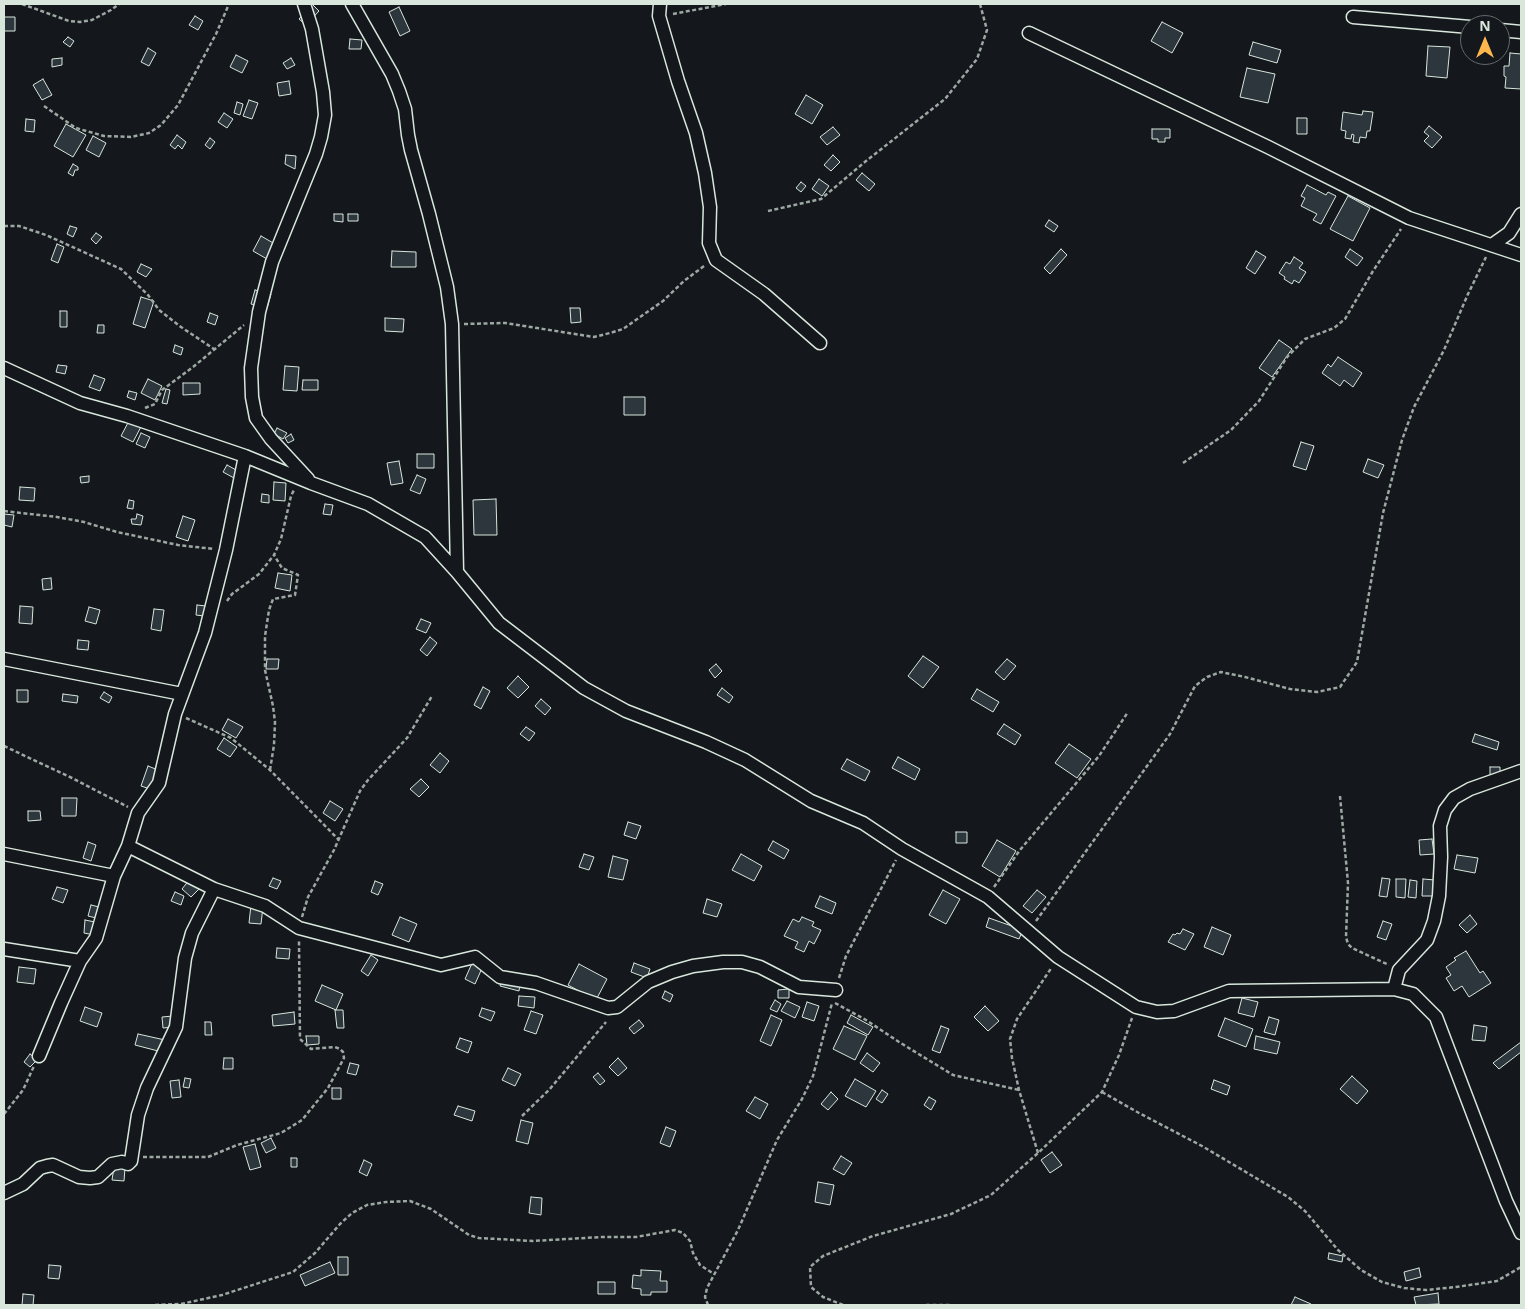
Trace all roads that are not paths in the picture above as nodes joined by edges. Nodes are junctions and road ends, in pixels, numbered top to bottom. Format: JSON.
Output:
{"nodes":[{"id":1,"x":304,"y":4,"type":"edge"},
{"id":2,"x":352,"y":4,"type":"edge"},
{"id":3,"x":660,"y":10,"type":"edge"},
{"id":4,"x":1354,"y":17,"type":"dead end"},
{"id":5,"x":1460,"y":26,"type":"edge"},
{"id":6,"x":1029,"y":33,"type":"dead end"},
{"id":7,"x":1521,"y":214,"type":"edge"},
{"id":8,"x":1492,"y":245,"type":"junction"},
{"id":9,"x":1521,"y":254,"type":"edge"},
{"id":10,"x":820,"y":343,"type":"dead end"},
{"id":11,"x":4,"y":368,"type":"edge"},
{"id":12,"x":245,"y":456,"type":"junction"},
{"id":13,"x":305,"y":481,"type":"junction"},
{"id":14,"x":457,"y":572,"type":"junction"},
{"id":15,"x":4,"y":659,"type":"edge"},
{"id":16,"x":182,"y":694,"type":"junction"},
{"id":17,"x":1521,"y":771,"type":"edge"},
{"id":18,"x":128,"y":846,"type":"junction"},
{"id":19,"x":4,"y":854,"type":"edge"},
{"id":20,"x":114,"y":876,"type":"junction"},
{"id":21,"x":214,"y":888,"type":"junction"},
{"id":22,"x":4,"y":949,"type":"edge"},
{"id":23,"x":80,"y":961,"type":"junction"},
{"id":24,"x":1394,"y":989,"type":"junction"},
{"id":25,"x":836,"y":990,"type":"road end"},
{"id":26,"x":39,"y":1056,"type":"road end"},
{"id":27,"x":4,"y":1193,"type":"edge"},
{"id":28,"x":1521,"y":1233,"type":"edge"}],
"edges":[{"from":1,"to":13,"type":"street"},
{"from":2,"to":14,"type":"street"},
{"from":3,"to":10,"type":"street"},
{"from":4,"to":5,"type":"street"},
{"from":6,"to":8,"type":"street"},
{"from":7,"to":8,"type":"street"},
{"from":8,"to":9,"type":"street"},
{"from":11,"to":12,"type":"street"},
{"from":12,"to":13,"type":"street"},
{"from":12,"to":16,"type":"street"},
{"from":13,"to":14,"type":"street"},
{"from":14,"to":24,"type":"street"},
{"from":15,"to":16,"type":"street"},
{"from":16,"to":18,"type":"street"},
{"from":17,"to":24,"type":"street"},
{"from":18,"to":20,"type":"street"},
{"from":18,"to":21,"type":"street"},
{"from":19,"to":20,"type":"street"},
{"from":20,"to":23,"type":"street"},
{"from":21,"to":25,"type":"street"},
{"from":21,"to":27,"type":"street"},
{"from":22,"to":23,"type":"street"},
{"from":23,"to":26,"type":"street"},
{"from":24,"to":28,"type":"street"}]}
